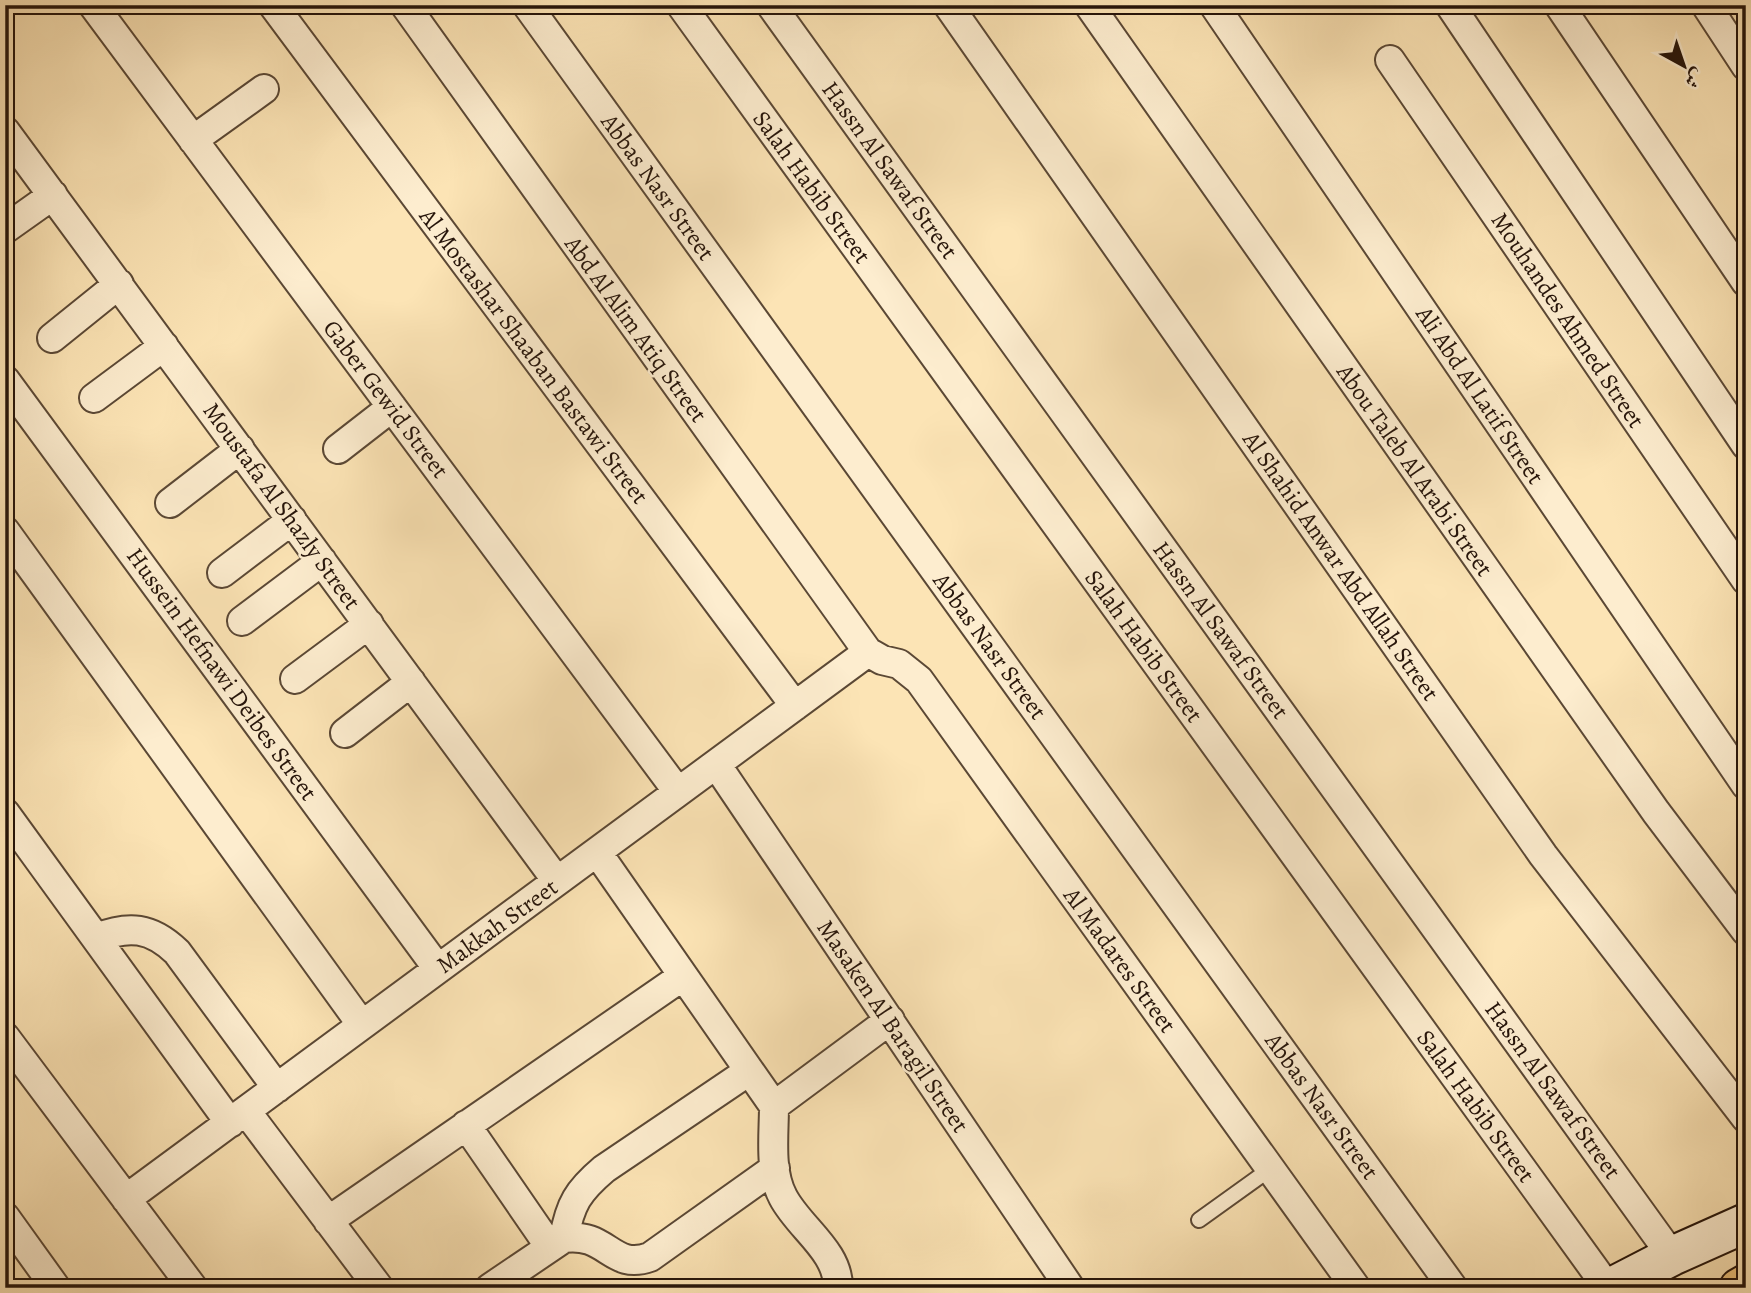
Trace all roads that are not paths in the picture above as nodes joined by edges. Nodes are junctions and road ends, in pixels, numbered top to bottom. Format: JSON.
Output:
{"nodes":[{"id":1,"x":93,"y":5,"type":"edge"},
{"id":2,"x":273,"y":5,"type":"edge"},
{"id":3,"x":405,"y":5,"type":"edge"},
{"id":4,"x":527,"y":5,"type":"edge"},
{"id":5,"x":681,"y":5,"type":"edge"},
{"id":6,"x":771,"y":5,"type":"edge"},
{"id":7,"x":948,"y":5,"type":"edge"},
{"id":8,"x":1089,"y":5,"type":"edge"},
{"id":9,"x":1214,"y":5,"type":"edge"},
{"id":10,"x":1450,"y":5,"type":"edge"},
{"id":11,"x":1559,"y":5,"type":"edge"},
{"id":12,"x":1706,"y":5,"type":"edge"},
{"id":13,"x":1390,"y":60,"type":"dead end"},
{"id":14,"x":1746,"y":66,"type":"edge"},
{"id":15,"x":264,"y":89,"type":"dead end"},
{"id":16,"x":5,"y":131,"type":"edge"},
{"id":17,"x":194,"y":140,"type":"junction"},
{"id":18,"x":53,"y":195,"type":"junction"},
{"id":19,"x":5,"y":229,"type":"edge"},
{"id":20,"x":1746,"y":282,"type":"edge"},
{"id":21,"x":119,"y":284,"type":"junction"},
{"id":22,"x":52,"y":338,"type":"dead end"},
{"id":23,"x":164,"y":346,"type":"junction"},
{"id":24,"x":5,"y":380,"type":"edge"},
{"id":25,"x":94,"y":398,"type":"dead end"},
{"id":26,"x":392,"y":407,"type":"junction"},
{"id":27,"x":1746,"y":445,"type":"edge"},
{"id":28,"x":240,"y":449,"type":"junction"},
{"id":29,"x":338,"y":449,"type":"dead end"},
{"id":30,"x":170,"y":503,"type":"dead end"},
{"id":31,"x":292,"y":520,"type":"junction"},
{"id":32,"x":5,"y":531,"type":"edge"},
{"id":33,"x":322,"y":561,"type":"junction"},
{"id":34,"x":222,"y":573,"type":"dead end"},
{"id":35,"x":1746,"y":580,"type":"edge"},
{"id":36,"x":242,"y":621,"type":"dead end"},
{"id":37,"x":369,"y":624,"type":"junction"},
{"id":38,"x":868,"y":652,"type":"junction"},
{"id":39,"x":295,"y":680,"type":"dead end"},
{"id":40,"x":411,"y":681,"type":"junction"},
{"id":41,"x":795,"y":706,"type":"junction"},
{"id":42,"x":345,"y":733,"type":"dead end"},
{"id":43,"x":716,"y":764,"type":"junction"},
{"id":44,"x":1746,"y":785,"type":"edge"},
{"id":45,"x":678,"y":792,"type":"junction"},
{"id":46,"x":5,"y":813,"type":"edge"},
{"id":47,"x":597,"y":852,"type":"junction"},
{"id":48,"x":557,"y":881,"type":"junction"},
{"id":49,"x":1746,"y":931,"type":"edge"},
{"id":50,"x":96,"y":938,"type":"junction"},
{"id":51,"x":438,"y":969,"type":"junction"},
{"id":52,"x":683,"y":976,"type":"junction"},
{"id":53,"x":890,"y":1020,"type":"junction"},
{"id":54,"x":362,"y":1025,"type":"junction"},
{"id":55,"x":5,"y":1037,"type":"edge"},
{"id":56,"x":749,"y":1071,"type":"junction"},
{"id":57,"x":277,"y":1088,"type":"junction"},
{"id":58,"x":774,"y":1106,"type":"junction"},
{"id":59,"x":238,"y":1117,"type":"junction"},
{"id":60,"x":1746,"y":1118,"type":"edge"},
{"id":61,"x":466,"y":1125,"type":"junction"},
{"id":62,"x":775,"y":1168,"type":"junction"},
{"id":63,"x":1270,"y":1169,"type":"junction"},
{"id":64,"x":126,"y":1199,"type":"junction"},
{"id":65,"x":5,"y":1217,"type":"edge"},
{"id":66,"x":1199,"y":1220,"type":"dead end"},
{"id":67,"x":328,"y":1221,"type":"junction"},
{"id":68,"x":1746,"y":1223,"type":"edge"},
{"id":69,"x":557,"y":1243,"type":"junction"},
{"id":70,"x":1672,"y":1256,"type":"junction"},
{"id":71,"x":1746,"y":1284,"type":"edge"},
{"id":72,"x":56,"y":1288,"type":"edge"},
{"id":73,"x":193,"y":1288,"type":"edge"},
{"id":74,"x":379,"y":1288,"type":"edge"},
{"id":75,"x":490,"y":1288,"type":"edge"},
{"id":76,"x":838,"y":1288,"type":"edge"},
{"id":77,"x":1070,"y":1288,"type":"edge"},
{"id":78,"x":1356,"y":1288,"type":"edge"},
{"id":79,"x":1453,"y":1288,"type":"edge"},
{"id":80,"x":1609,"y":1288,"type":"edge"},
{"id":81,"x":1739,"y":1288,"type":"edge"}],
"edges":[{"from":1,"to":17,"type":"street","name":"Gaber Gewid Street"},
{"from":2,"to":41,"type":"street","name":"Al Mostashar Shaaban Bastawi Street"},
{"from":3,"to":38,"type":"street","name":"Abd Al Alim Atiq Street"},
{"from":4,"to":79,"type":"street","name":"Abbas Nasr Street"},
{"from":5,"to":80,"type":"street","name":"Salah Habib Street"},
{"from":6,"to":70,"type":"street","name":"Hassn Al Sawaf Street"},
{"from":7,"to":60,"type":"street","name":"Al Shahid Anwar Abd Allah Street"},
{"from":8,"to":49,"type":"street","name":"Abou Taleb Al Arabi Street"},
{"from":9,"to":44,"type":"street","name":"Ali Abd Al Latif Street"},
{"from":10,"to":27,"type":"street"},
{"from":11,"to":20,"type":"street"},
{"from":12,"to":14,"type":"street"},
{"from":13,"to":35,"type":"street","name":"Mouhandes Ahmed Street"},
{"from":15,"to":17,"type":"street"},
{"from":16,"to":18,"type":"street","name":"Moustafa Al Shazly Street"},
{"from":17,"to":26,"type":"street","name":"Gaber Gewid Street"},
{"from":18,"to":19,"type":"street"},
{"from":18,"to":21,"type":"street","name":"Moustafa Al Shazly Street"},
{"from":21,"to":22,"type":"street"},
{"from":21,"to":23,"type":"street","name":"Moustafa Al Shazly Street"},
{"from":23,"to":25,"type":"street"},
{"from":23,"to":28,"type":"street","name":"Moustafa Al Shazly Street"},
{"from":24,"to":51,"type":"street","name":"Hussein Hefnawi Deibes Street"},
{"from":26,"to":29,"type":"street"},
{"from":26,"to":45,"type":"street","name":"Gaber Gewid Street"},
{"from":28,"to":30,"type":"street"},
{"from":28,"to":31,"type":"street","name":"Moustafa Al Shazly Street"},
{"from":31,"to":33,"type":"street","name":"Moustafa Al Shazly Street"},
{"from":31,"to":34,"type":"street"},
{"from":32,"to":54,"type":"street"},
{"from":33,"to":36,"type":"street"},
{"from":33,"to":37,"type":"street","name":"Moustafa Al Shazly Street"},
{"from":37,"to":39,"type":"street"},
{"from":37,"to":40,"type":"street","name":"Moustafa Al Shazly Street"},
{"from":38,"to":41,"type":"street","name":"Makkah Street"},
{"from":38,"to":63,"type":"street","name":"Al Madares Street"},
{"from":40,"to":42,"type":"street"},
{"from":40,"to":48,"type":"street","name":"Moustafa Al Shazly Street"},
{"from":41,"to":43,"type":"street","name":"Makkah Street"},
{"from":43,"to":45,"type":"street","name":"Makkah Street"},
{"from":43,"to":53,"type":"street","name":"Masaken Al Baragil Street"},
{"from":45,"to":47,"type":"street","name":"Makkah Street"},
{"from":46,"to":50,"type":"street"},
{"from":47,"to":48,"type":"street","name":"Makkah Street"},
{"from":47,"to":52,"type":"street"},
{"from":48,"to":51,"type":"street","name":"Makkah Street"},
{"from":50,"to":57,"type":"street"},
{"from":50,"to":59,"type":"street"},
{"from":51,"to":54,"type":"street","name":"Makkah Street"},
{"from":52,"to":56,"type":"street"},
{"from":52,"to":61,"type":"street"},
{"from":53,"to":58,"type":"street"},
{"from":53,"to":77,"type":"street","name":"Masaken Al Baragil Street"},
{"from":54,"to":57,"type":"street","name":"Makkah Street"},
{"from":55,"to":64,"type":"street"},
{"from":56,"to":58,"type":"street"},
{"from":56,"to":69,"type":"street"},
{"from":57,"to":59,"type":"street","name":"Makkah Street"},
{"from":58,"to":62,"type":"street"},
{"from":59,"to":64,"type":"street","name":"Makkah Street"},
{"from":59,"to":67,"type":"street"},
{"from":61,"to":67,"type":"street"},
{"from":61,"to":69,"type":"street"},
{"from":62,"to":69,"type":"street"},
{"from":62,"to":76,"type":"street"},
{"from":63,"to":66,"type":"lane"},
{"from":63,"to":78,"type":"street","name":"Al Madares Street"},
{"from":64,"to":73,"type":"street"},
{"from":65,"to":72,"type":"street"},
{"from":67,"to":74,"type":"street"},
{"from":68,"to":70,"type":"street"},
{"from":69,"to":75,"type":"street"},
{"from":70,"to":80,"type":"street"},
{"from":71,"to":81,"type":"highway"}]}
